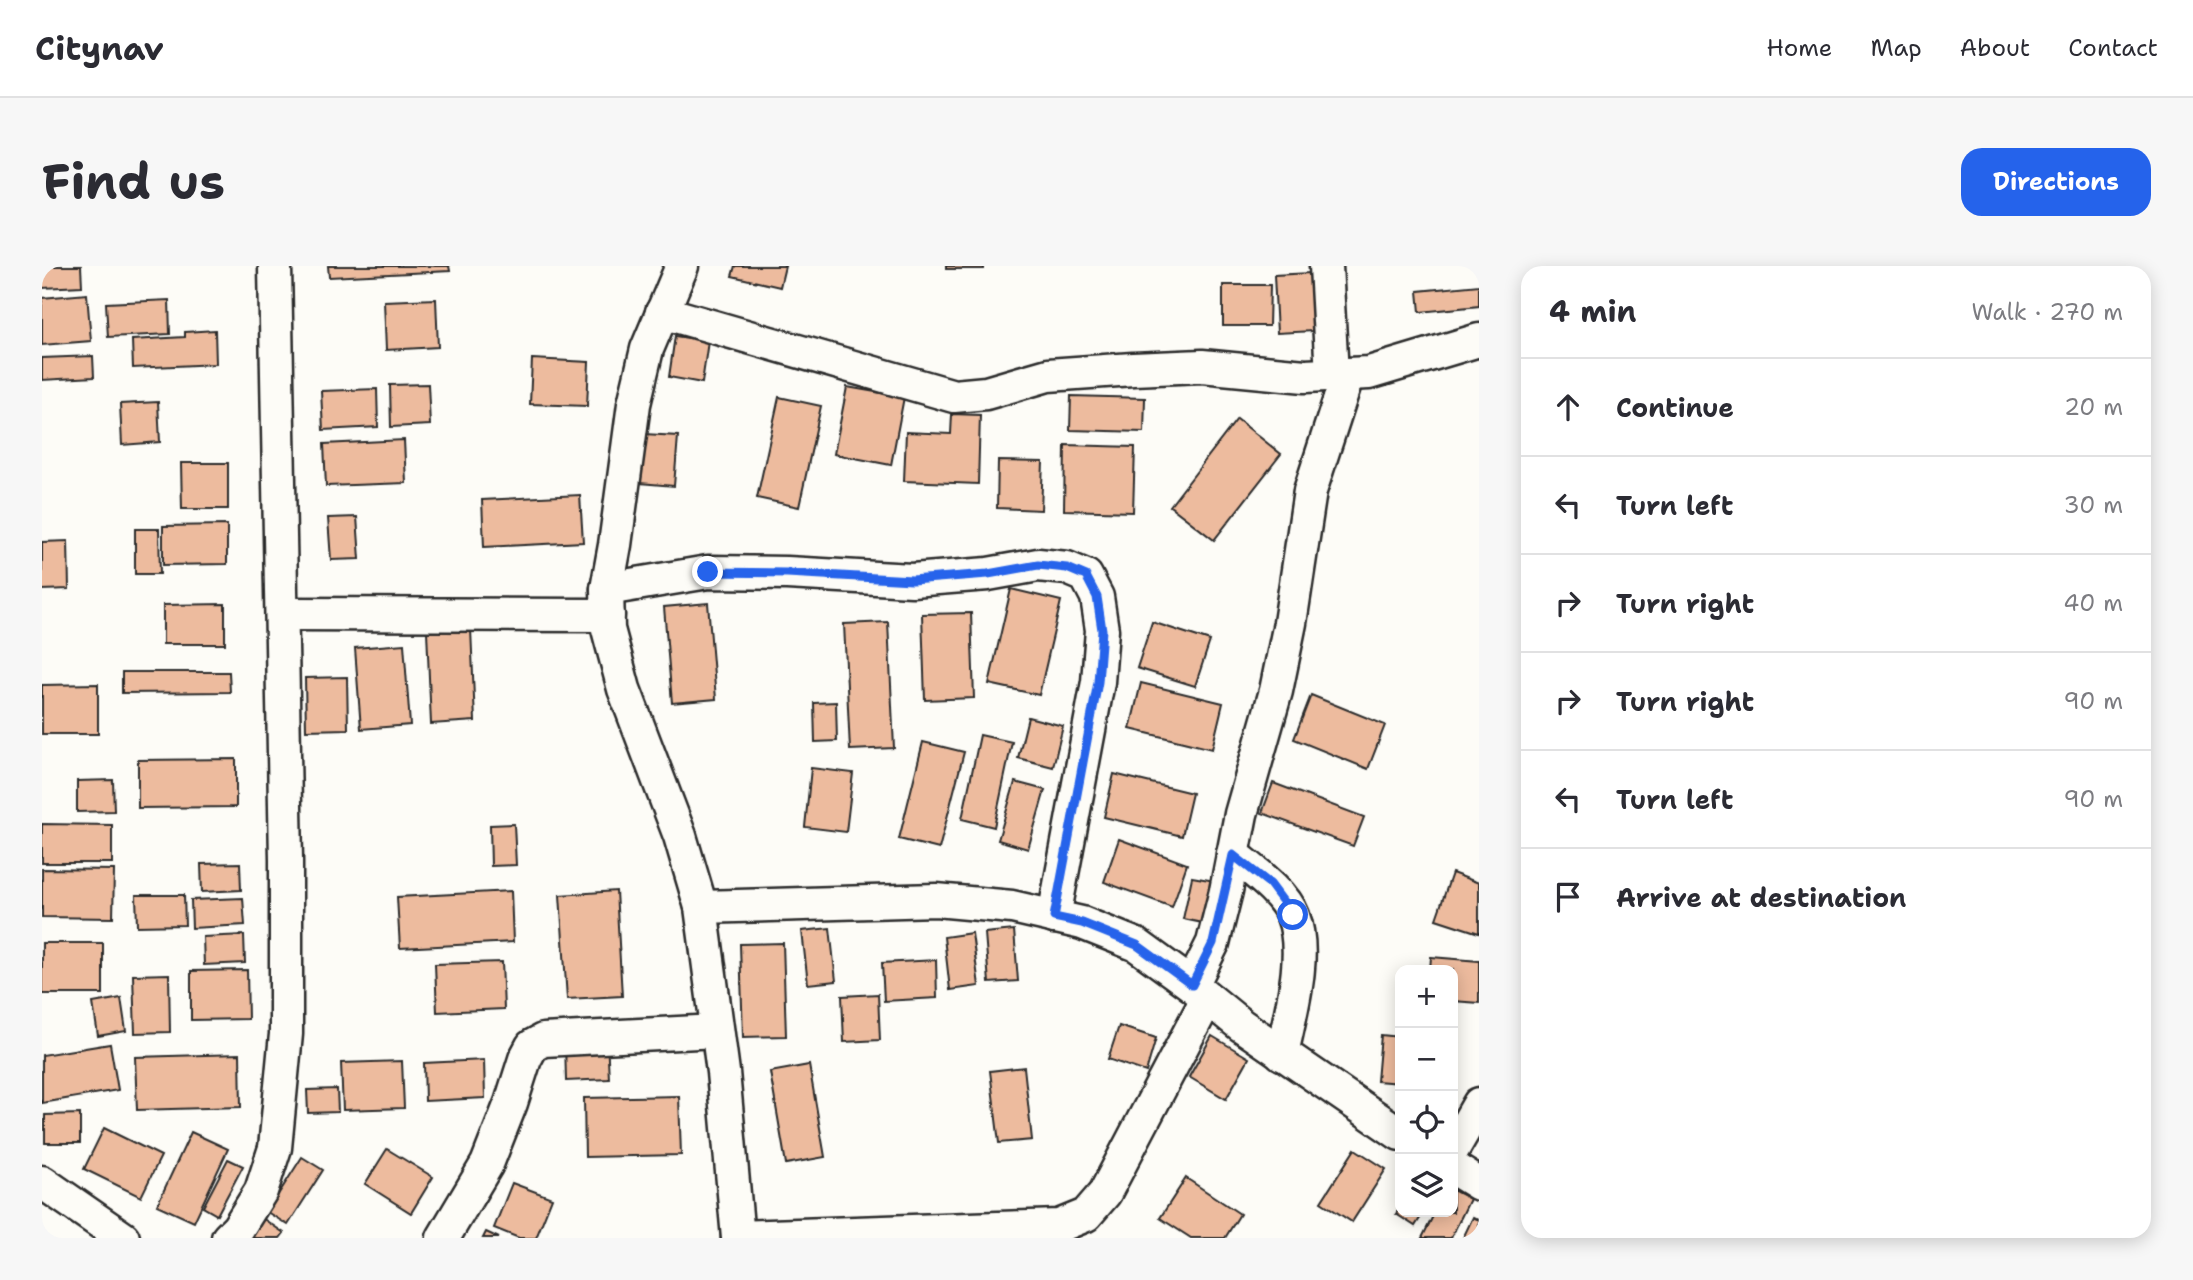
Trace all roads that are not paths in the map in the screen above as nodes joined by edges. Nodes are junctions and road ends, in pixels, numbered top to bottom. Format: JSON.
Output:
{"nodes":[{"id":1,"x":275,"y":266,"type":"edge"},
{"id":2,"x":682,"y":266,"type":"edge"},
{"id":3,"x":1326,"y":266,"type":"edge"},
{"id":4,"x":662,"y":312,"type":"junction"},
{"id":5,"x":1479,"y":340,"type":"edge"},
{"id":6,"x":1340,"y":374,"type":"junction"},
{"id":7,"x":607,"y":602,"type":"junction"},
{"id":8,"x":282,"y":614,"type":"junction"},
{"id":9,"x":1233,"y":855,"type":"junction"},
{"id":10,"x":701,"y":907,"type":"junction"},
{"id":11,"x":1054,"y":917,"type":"junction"},
{"id":12,"x":1199,"y":992,"type":"junction"},
{"id":13,"x":717,"y":1031,"type":"junction"},
{"id":14,"x":1282,"y":1054,"type":"junction"},
{"id":15,"x":1479,"y":1104,"type":"edge"},
{"id":16,"x":1395,"y":1131,"type":"edge"},
{"id":17,"x":1458,"y":1140,"type":"edge"},
{"id":18,"x":1458,"y":1171,"type":"edge"},
{"id":19,"x":42,"y":1182,"type":"edge"},
{"id":20,"x":1479,"y":1184,"type":"edge"},
{"id":21,"x":738,"y":1237,"type":"edge"},
{"id":22,"x":123,"y":1238,"type":"edge"},
{"id":23,"x":228,"y":1238,"type":"edge"},
{"id":24,"x":443,"y":1238,"type":"edge"}],
"edges":[{"from":1,"to":8,"type":"street"},
{"from":2,"to":4,"type":"street"},
{"from":3,"to":6,"type":"street"},
{"from":4,"to":6,"type":"street"},
{"from":4,"to":7,"type":"street"},
{"from":5,"to":6,"type":"street"},
{"from":6,"to":9,"type":"street"},
{"from":7,"to":8,"type":"street"},
{"from":7,"to":10,"type":"street"},
{"from":7,"to":11,"type":"street"},
{"from":8,"to":23,"type":"street"},
{"from":9,"to":12,"type":"street"},
{"from":9,"to":14,"type":"street"},
{"from":10,"to":11,"type":"street"},
{"from":10,"to":13,"type":"street"},
{"from":11,"to":12,"type":"street"},
{"from":12,"to":14,"type":"street"},
{"from":12,"to":21,"type":"street"},
{"from":13,"to":21,"type":"street"},
{"from":13,"to":24,"type":"street"},
{"from":14,"to":16,"type":"street"},
{"from":15,"to":17,"type":"street"},
{"from":18,"to":20,"type":"street"},
{"from":19,"to":22,"type":"street"}]}
